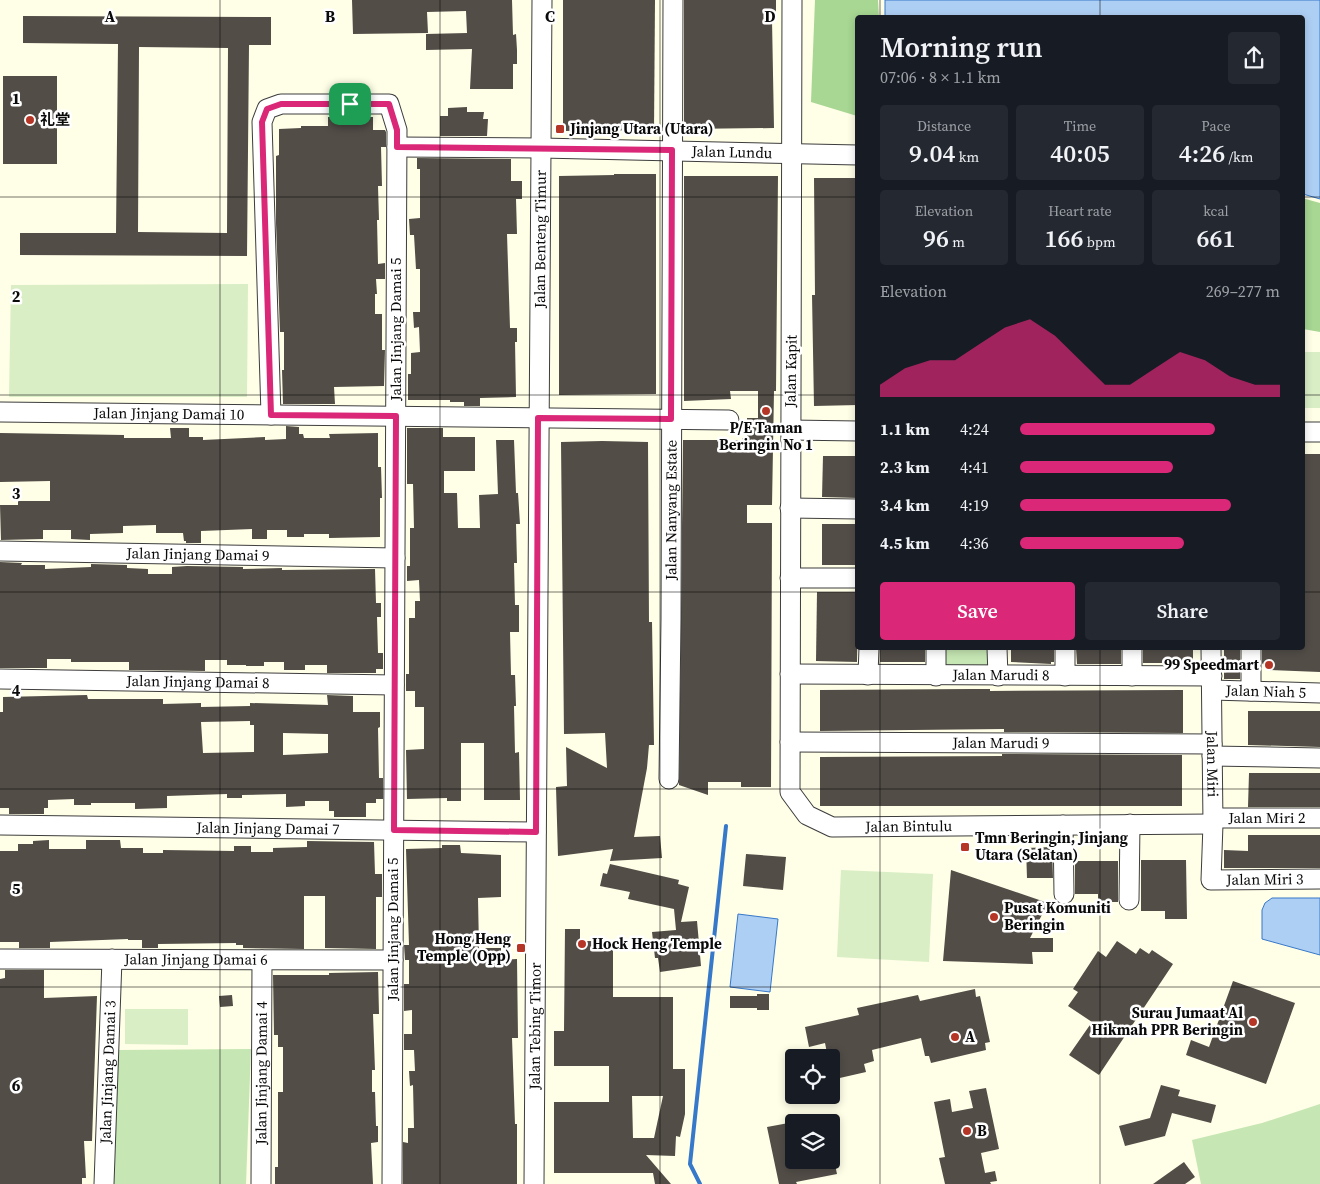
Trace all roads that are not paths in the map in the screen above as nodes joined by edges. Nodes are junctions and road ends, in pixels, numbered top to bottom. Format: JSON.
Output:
{"nodes":[{"id":1,"x":542,"y":0,"type":"edge"},
{"id":2,"x":673,"y":0,"type":"edge"},
{"id":3,"x":792,"y":0,"type":"edge"},
{"id":4,"x":397,"y":147,"type":"junction"},
{"id":5,"x":541,"y":148,"type":"junction"},
{"id":6,"x":672,"y":150,"type":"junction"},
{"id":7,"x":793,"y":153,"type":"junction"},
{"id":8,"x":855,"y":155,"type":"edge"},
{"id":9,"x":0,"y":412,"type":"edge"},
{"id":10,"x":271,"y":415,"type":"junction"},
{"id":11,"x":396,"y":416,"type":"junction"},
{"id":12,"x":538,"y":418,"type":"junction"},
{"id":13,"x":671,"y":419,"type":"junction"},
{"id":14,"x":729,"y":420,"type":"dead end"},
{"id":15,"x":790,"y":430,"type":"junction"},
{"id":16,"x":855,"y":430,"type":"edge"},
{"id":17,"x":1305,"y":432,"type":"edge"},
{"id":18,"x":1320,"y":432,"type":"edge"},
{"id":19,"x":790,"y":508,"type":"junction"},
{"id":20,"x":855,"y":509,"type":"edge"},
{"id":21,"x":0,"y":551,"type":"edge"},
{"id":22,"x":395,"y":558,"type":"junction"},
{"id":23,"x":790,"y":578,"type":"junction"},
{"id":24,"x":855,"y":578,"type":"edge"},
{"id":25,"x":869,"y":650,"type":"edge"},
{"id":26,"x":936,"y":650,"type":"edge"},
{"id":27,"x":997,"y":650,"type":"edge"},
{"id":28,"x":1065,"y":650,"type":"edge"},
{"id":29,"x":1132,"y":650,"type":"edge"},
{"id":30,"x":1211,"y":650,"type":"edge"},
{"id":31,"x":1251,"y":650,"type":"edge"},
{"id":32,"x":790,"y":674,"type":"junction"},
{"id":33,"x":868,"y":675,"type":"junction"},
{"id":34,"x":936,"y":676,"type":"junction"},
{"id":35,"x":998,"y":676,"type":"junction"},
{"id":36,"x":1065,"y":676,"type":"junction"},
{"id":37,"x":1132,"y":676,"type":"junction"},
{"id":38,"x":0,"y":679,"type":"edge"},
{"id":39,"x":1212,"y":683,"type":"junction"},
{"id":40,"x":394,"y":685,"type":"junction"},
{"id":41,"x":1251,"y":691,"type":"junction"},
{"id":42,"x":1320,"y":693,"type":"edge"},
{"id":43,"x":790,"y":742,"type":"junction"},
{"id":44,"x":1212,"y":750,"type":"junction"},
{"id":45,"x":1320,"y":758,"type":"edge"},
{"id":46,"x":669,"y":779,"type":"dead end"},
{"id":47,"x":1320,"y":818,"type":"edge"},
{"id":48,"x":1213,"y":821,"type":"junction"},
{"id":49,"x":1130,"y":824,"type":"junction"},
{"id":50,"x":0,"y":825,"type":"edge"},
{"id":51,"x":1063,"y":825,"type":"junction"},
{"id":52,"x":394,"y":830,"type":"junction"},
{"id":53,"x":536,"y":832,"type":"junction"},
{"id":54,"x":1320,"y":879,"type":"edge"},
{"id":55,"x":1211,"y":880,"type":"joint"},
{"id":56,"x":1064,"y":894,"type":"dead end"},
{"id":57,"x":1129,"y":900,"type":"dead end"},
{"id":58,"x":0,"y":959,"type":"edge"},
{"id":59,"x":112,"y":959,"type":"junction"},
{"id":60,"x":262,"y":960,"type":"junction"},
{"id":61,"x":393,"y":960,"type":"junction"},
{"id":62,"x":104,"y":1184,"type":"edge"},
{"id":63,"x":262,"y":1184,"type":"edge"},
{"id":64,"x":392,"y":1184,"type":"edge"},
{"id":65,"x":534,"y":1184,"type":"edge"}],
"edges":[{"from":1,"to":5,"type":"street","name":"Jalan Benteng Timur"},
{"from":2,"to":6,"type":"street","name":"Jalan Nanyang Estate"},
{"from":3,"to":7,"type":"street","name":"Jalan Kapit"},
{"from":4,"to":5,"type":"street","name":"Jalan Lundu"},
{"from":4,"to":10,"type":"street","name":"Jalan Jinjang Damai 5"},
{"from":4,"to":11,"type":"street","name":"Jalan Jinjang Damai 5"},
{"from":5,"to":6,"type":"street","name":"Jalan Lundu"},
{"from":5,"to":12,"type":"street","name":"Jalan Benteng Timur"},
{"from":6,"to":7,"type":"street","name":"Jalan Lundu"},
{"from":6,"to":13,"type":"street","name":"Jalan Nanyang Estate"},
{"from":7,"to":8,"type":"street","name":"Jalan Lundu"},
{"from":7,"to":15,"type":"street","name":"Jalan Kapit"},
{"from":9,"to":10,"type":"street","name":"Jalan Jinjang Damai 10"},
{"from":10,"to":11,"type":"street","name":"Jalan Jinjang Damai 10"},
{"from":11,"to":12,"type":"street","name":"Jalan Jinjang Damai 10"},
{"from":11,"to":22,"type":"street","name":"Jalan Jinjang Damai 5"},
{"from":12,"to":13,"type":"street","name":"Jalan Jinjang Damai 10"},
{"from":12,"to":53,"type":"street","name":"Jalan Tebing Timor"},
{"from":13,"to":14,"type":"street","name":"Jalan Jinjang Damai 10"},
{"from":13,"to":46,"type":"street","name":"Jalan Nanyang Estate"},
{"from":15,"to":16,"type":"street"},
{"from":15,"to":19,"type":"street","name":"Jalan Kapit"},
{"from":17,"to":18,"type":"street"},
{"from":19,"to":20,"type":"street"},
{"from":19,"to":23,"type":"street","name":"Jalan Kapit"},
{"from":21,"to":22,"type":"street","name":"Jalan Jinjang Damai 9"},
{"from":22,"to":40,"type":"street","name":"Jalan Jinjang Damai 5"},
{"from":23,"to":24,"type":"street"},
{"from":23,"to":32,"type":"street","name":"Jalan Kapit"},
{"from":25,"to":33,"type":"street"},
{"from":26,"to":34,"type":"street"},
{"from":27,"to":35,"type":"street"},
{"from":28,"to":36,"type":"street"},
{"from":29,"to":37,"type":"street"},
{"from":30,"to":39,"type":"street","name":"Jalan Miri"},
{"from":31,"to":41,"type":"street"},
{"from":32,"to":33,"type":"street","name":"Jalan Marudi 8"},
{"from":32,"to":43,"type":"street","name":"Jalan Kapit"},
{"from":33,"to":34,"type":"street","name":"Jalan Marudi 8"},
{"from":34,"to":35,"type":"street","name":"Jalan Marudi 8"},
{"from":35,"to":36,"type":"street","name":"Jalan Marudi 8"},
{"from":36,"to":37,"type":"street","name":"Jalan Marudi 8"},
{"from":37,"to":39,"type":"street","name":"Jalan Marudi 8"},
{"from":38,"to":40,"type":"street","name":"Jalan Jinjang Damai 8"},
{"from":39,"to":41,"type":"street","name":"Jalan Niah 5"},
{"from":39,"to":44,"type":"street","name":"Jalan Miri"},
{"from":40,"to":52,"type":"street","name":"Jalan Jinjang Damai 5"},
{"from":41,"to":42,"type":"street","name":"Jalan Niah 5"},
{"from":43,"to":44,"type":"street","name":"Jalan Marudi 9"},
{"from":43,"to":51,"type":"street","name":"Jalan Bintulu"},
{"from":44,"to":45,"type":"street","name":"Jalan Marudi 9"},
{"from":44,"to":48,"type":"street","name":"Jalan Miri"},
{"from":47,"to":48,"type":"street","name":"Jalan Miri 2"},
{"from":48,"to":49,"type":"street","name":"Jalan Bintulu"},
{"from":48,"to":55,"type":"street","name":"Jalan Miri"},
{"from":49,"to":51,"type":"street","name":"Jalan Bintulu"},
{"from":49,"to":57,"type":"street"},
{"from":50,"to":52,"type":"street","name":"Jalan Jinjang Damai 7"},
{"from":51,"to":56,"type":"street"},
{"from":52,"to":53,"type":"street","name":"Jalan Jinjang Damai 7"},
{"from":52,"to":61,"type":"street","name":"Jalan Jinjang Damai 5"},
{"from":53,"to":65,"type":"street","name":"Jalan Tebing Timor"},
{"from":54,"to":55,"type":"street","name":"Jalan Miri 3"},
{"from":58,"to":59,"type":"street","name":"Jalan Jinjang Damai 6"},
{"from":59,"to":60,"type":"street","name":"Jalan Jinjang Damai 6"},
{"from":59,"to":62,"type":"street","name":"Jalan Jinjang Damai 3"},
{"from":60,"to":61,"type":"street","name":"Jalan Jinjang Damai 6"},
{"from":60,"to":63,"type":"street","name":"Jalan Jinjang Damai 4"},
{"from":61,"to":64,"type":"street","name":"Jalan Jinjang Damai 5"}]}
